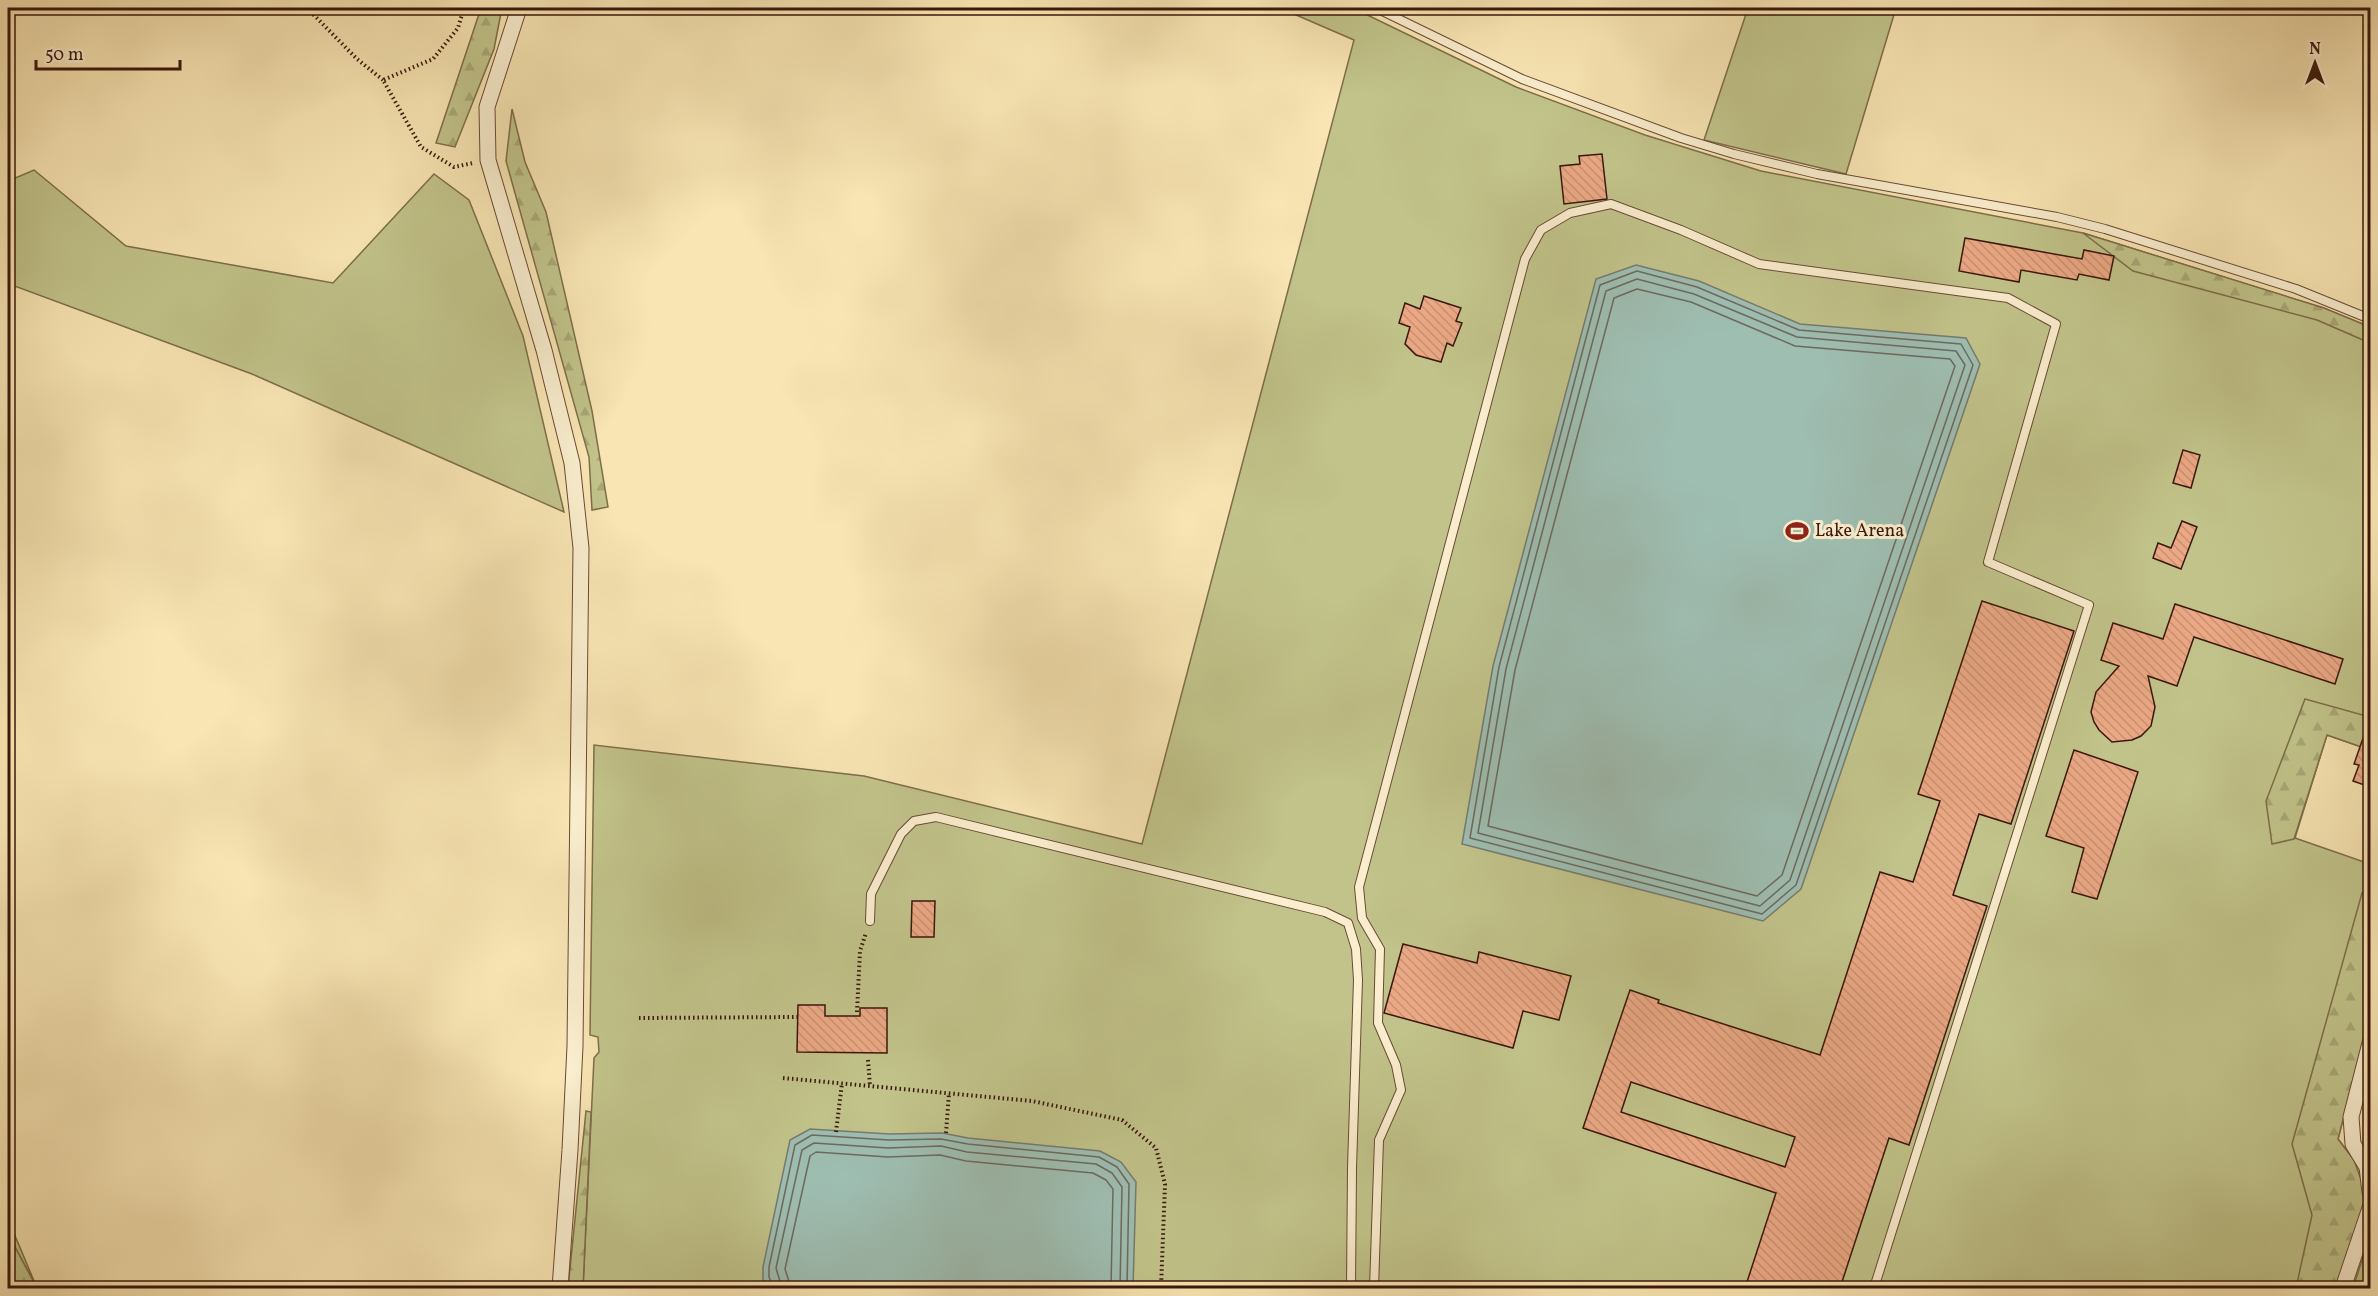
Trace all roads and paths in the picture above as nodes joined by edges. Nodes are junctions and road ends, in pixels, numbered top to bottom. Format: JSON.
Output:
{"nodes":[{"id":1,"x":307,"y":8,"type":"edge"},
{"id":2,"x":464,"y":8,"type":"edge"},
{"id":3,"x":519,"y":8,"type":"edge"},
{"id":4,"x":1376,"y":8,"type":"edge"},
{"id":5,"x":383,"y":80,"type":"junction"},
{"id":6,"x":488,"y":160,"type":"junction"},
{"id":7,"x":2370,"y":319,"type":"edge"},
{"id":8,"x":870,"y":921,"type":"joint"},
{"id":9,"x":857,"y":1012,"type":"dead end"},
{"id":10,"x":798,"y":1017,"type":"dead end"},
{"id":11,"x":639,"y":1018,"type":"dead end"},
{"id":12,"x":2370,"y":1042,"type":"edge"},
{"id":13,"x":868,"y":1060,"type":"dead end"},
{"id":14,"x":783,"y":1078,"type":"dead end"},
{"id":15,"x":842,"y":1083,"type":"junction"},
{"id":16,"x":870,"y":1086,"type":"junction"},
{"id":17,"x":949,"y":1093,"type":"junction"},
{"id":18,"x":836,"y":1132,"type":"dead end"},
{"id":19,"x":946,"y":1133,"type":"dead end"},
{"id":20,"x":2370,"y":1192,"type":"edge"},
{"id":21,"x":2370,"y":1208,"type":"edge"},
{"id":22,"x":560,"y":1288,"type":"edge"},
{"id":23,"x":1161,"y":1288,"type":"edge"},
{"id":24,"x":1351,"y":1288,"type":"edge"},
{"id":25,"x":1374,"y":1288,"type":"edge"},
{"id":26,"x":1874,"y":1288,"type":"edge"},
{"id":27,"x":2343,"y":1288,"type":"edge"}],
"edges":[{"from":1,"to":5,"type":"path"},
{"from":2,"to":5,"type":"path"},
{"from":3,"to":6,"type":"street"},
{"from":4,"to":7,"type":"lane"},
{"from":5,"to":6,"type":"path"},
{"from":6,"to":22,"type":"street"},
{"from":8,"to":9,"type":"path"},
{"from":8,"to":24,"type":"lane"},
{"from":10,"to":11,"type":"path"},
{"from":12,"to":20,"type":"street"},
{"from":13,"to":16,"type":"path"},
{"from":14,"to":15,"type":"path"},
{"from":15,"to":16,"type":"path"},
{"from":15,"to":18,"type":"path"},
{"from":16,"to":17,"type":"path"},
{"from":17,"to":19,"type":"path"},
{"from":17,"to":23,"type":"path"},
{"from":21,"to":27,"type":"street"},
{"from":25,"to":26,"type":"lane"}]}
